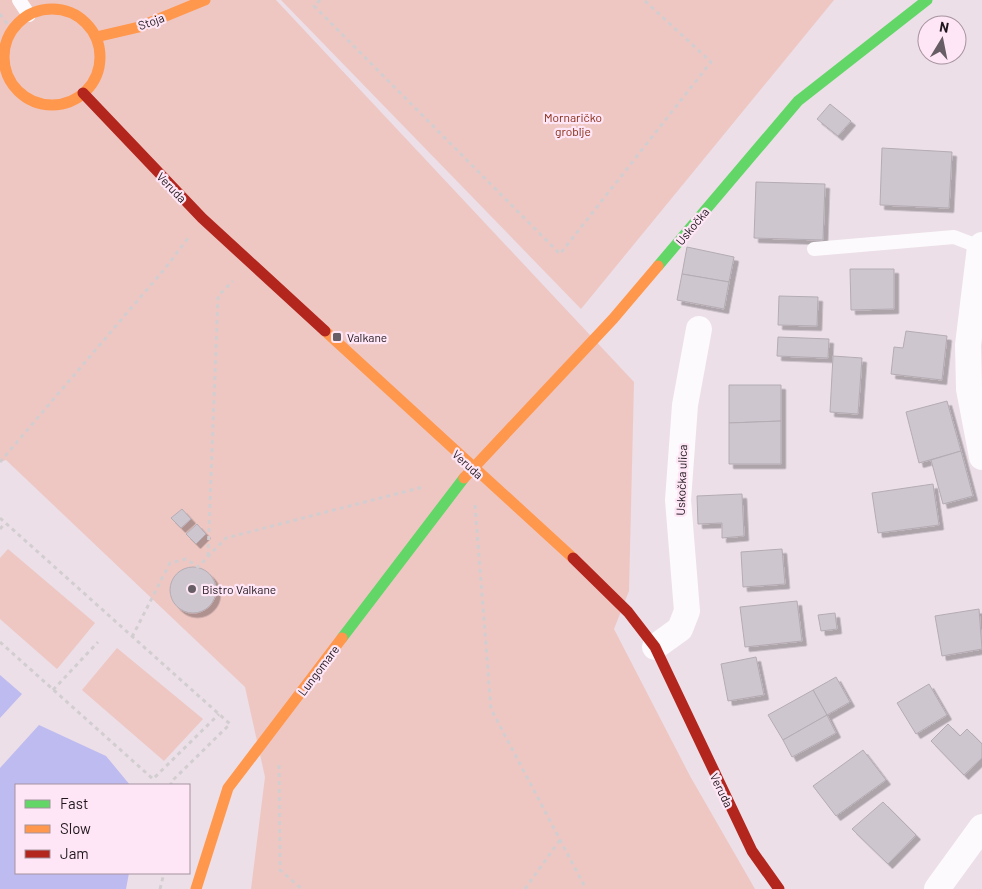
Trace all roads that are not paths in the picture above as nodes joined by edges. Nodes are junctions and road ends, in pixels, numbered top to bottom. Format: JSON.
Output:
{"nodes":[{"id":1,"x":19,"y":0,"type":"edge"},
{"id":2,"x":205,"y":0,"type":"edge"},
{"id":3,"x":927,"y":0,"type":"edge"},
{"id":4,"x":28,"y":15,"type":"junction"},
{"id":5,"x":96,"y":37,"type":"junction"},
{"id":6,"x":3,"y":72,"type":"edge"},
{"id":7,"x":83,"y":93,"type":"junction"},
{"id":8,"x":981,"y":246,"type":"edge"},
{"id":9,"x":814,"y":249,"type":"dead end"},
{"id":10,"x":699,"y":329,"type":"dead end"},
{"id":11,"x":982,"y":457,"type":"edge"},
{"id":12,"x":472,"y":467,"type":"junction"},
{"id":13,"x":655,"y":647,"type":"junction"},
{"id":14,"x":982,"y":827,"type":"edge"},
{"id":15,"x":196,"y":889,"type":"edge"},
{"id":16,"x":779,"y":889,"type":"edge"},
{"id":17,"x":938,"y":889,"type":"edge"}],
"edges":[{"from":1,"to":4,"type":"lane"},
{"from":2,"to":5,"type":"main road","name":"Stoja"},
{"from":3,"to":12,"type":"main road","name":"Uskočka"},
{"from":4,"to":5,"type":"main road"},
{"from":4,"to":6,"type":"main road"},
{"from":5,"to":7,"type":"main road"},
{"from":6,"to":7,"type":"main road"},
{"from":7,"to":12,"type":"main road","name":"Veruda"},
{"from":8,"to":9,"type":"lane"},
{"from":8,"to":11,"type":"street"},
{"from":10,"to":13,"type":"street","name":"Uskočka ulica"},
{"from":12,"to":13,"type":"main road","name":"Veruda"},
{"from":12,"to":15,"type":"main road","name":"Lungomare"},
{"from":13,"to":16,"type":"main road","name":"Veruda"},
{"from":14,"to":17,"type":"street"}]}
